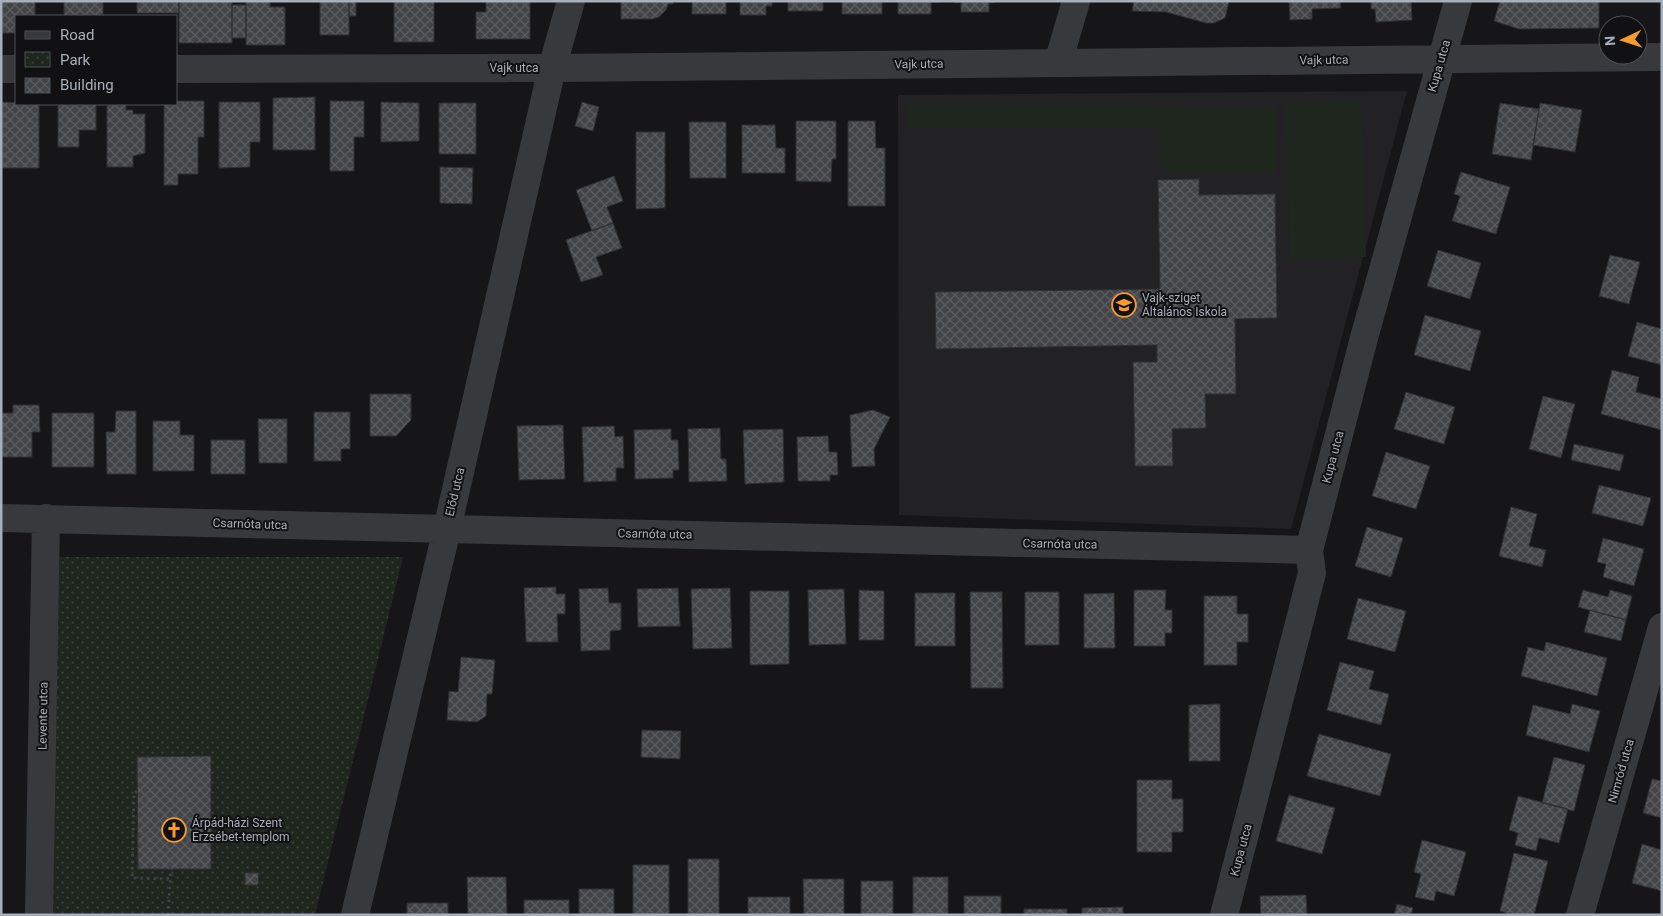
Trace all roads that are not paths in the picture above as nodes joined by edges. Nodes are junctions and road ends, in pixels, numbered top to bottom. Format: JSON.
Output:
{"nodes":[{"id":1,"x":571,"y":1,"type":"edge"},
{"id":2,"x":1076,"y":1,"type":"edge"},
{"id":3,"x":1458,"y":1,"type":"edge"},
{"id":4,"x":1662,"y":57,"type":"edge"},
{"id":5,"x":1441,"y":58,"type":"junction"},
{"id":6,"x":1058,"y":62,"type":"junction"},
{"id":7,"x":552,"y":68,"type":"junction"},
{"id":8,"x":1,"y":69,"type":"edge"},
{"id":9,"x":15,"y":69,"type":"edge"},
{"id":10,"x":178,"y":69,"type":"edge"},
{"id":11,"x":1,"y":518,"type":"edge"},
{"id":12,"x":46,"y":518,"type":"junction"},
{"id":13,"x":447,"y":529,"type":"junction"},
{"id":14,"x":1309,"y":550,"type":"junction"},
{"id":15,"x":1662,"y":627,"type":"edge"},
{"id":16,"x":38,"y":915,"type":"edge"},
{"id":17,"x":355,"y":915,"type":"edge"},
{"id":18,"x":1224,"y":915,"type":"edge"},
{"id":19,"x":1580,"y":915,"type":"edge"}],
"edges":[{"from":1,"to":7,"type":"street","name":"Előd utca"},
{"from":2,"to":6,"type":"street"},
{"from":3,"to":5,"type":"street","name":"Kupa utca"},
{"from":4,"to":5,"type":"street","name":"Vajk utca"},
{"from":5,"to":6,"type":"street","name":"Vajk utca"},
{"from":5,"to":14,"type":"street","name":"Kupa utca"},
{"from":6,"to":7,"type":"street","name":"Vajk utca"},
{"from":7,"to":10,"type":"street","name":"Vajk utca"},
{"from":7,"to":13,"type":"street","name":"Előd utca"},
{"from":8,"to":9,"type":"street"},
{"from":11,"to":12,"type":"street","name":"Csarnóta utca"},
{"from":12,"to":13,"type":"street","name":"Csarnóta utca"},
{"from":12,"to":16,"type":"street","name":"Levente utca"},
{"from":13,"to":14,"type":"street","name":"Csarnóta utca"},
{"from":13,"to":17,"type":"street","name":"Előd utca"},
{"from":14,"to":18,"type":"street","name":"Kupa utca"},
{"from":15,"to":19,"type":"street","name":"Nimród utca"}]}
